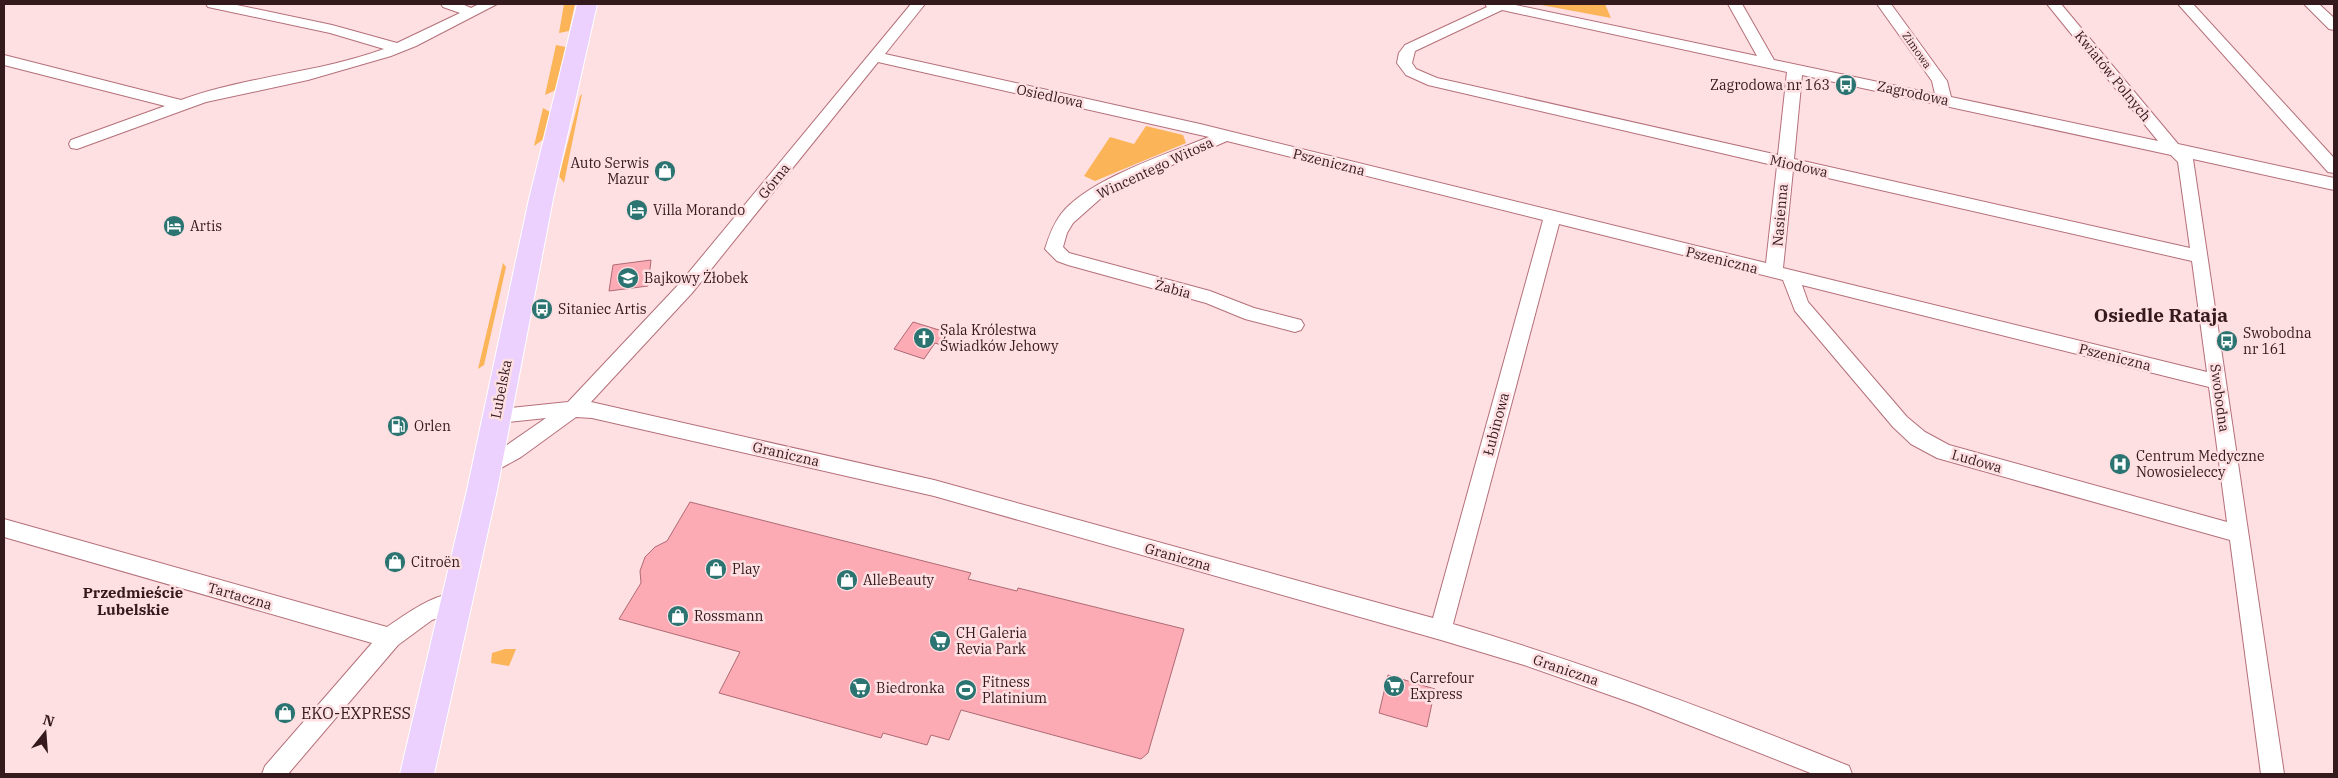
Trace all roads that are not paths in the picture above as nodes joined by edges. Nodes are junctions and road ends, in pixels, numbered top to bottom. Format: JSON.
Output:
{"nodes":[{"id":1,"x":213,"y":4,"type":"edge"},
{"id":2,"x":448,"y":4,"type":"edge"},
{"id":3,"x":490,"y":4,"type":"edge"},
{"id":4,"x":586,"y":4,"type":"edge"},
{"id":5,"x":918,"y":4,"type":"edge"},
{"id":6,"x":1498,"y":4,"type":"edge"},
{"id":7,"x":1735,"y":4,"type":"edge"},
{"id":8,"x":1884,"y":4,"type":"edge"},
{"id":9,"x":2054,"y":4,"type":"edge"},
{"id":10,"x":2185,"y":4,"type":"edge"},
{"id":11,"x":2311,"y":4,"type":"edge"},
{"id":12,"x":469,"y":13,"type":"junction"},
{"id":13,"x":2334,"y":26,"type":"edge"},
{"id":14,"x":398,"y":48,"type":"junction"},
{"id":15,"x":875,"y":58,"type":"junction"},
{"id":16,"x":4,"y":60,"type":"edge"},
{"id":17,"x":1768,"y":62,"type":"junction"},
{"id":18,"x":1404,"y":63,"type":"joint"},
{"id":19,"x":1795,"y":68,"type":"junction"},
{"id":20,"x":1944,"y":99,"type":"junction"},
{"id":21,"x":181,"y":105,"type":"junction"},
{"id":22,"x":1225,"y":136,"type":"junction"},
{"id":23,"x":77,"y":144,"type":"dead end"},
{"id":24,"x":2172,"y":148,"type":"junction"},
{"id":25,"x":1784,"y":163,"type":"junction"},
{"id":26,"x":2334,"y":168,"type":"edge"},
{"id":27,"x":2334,"y":184,"type":"edge"},
{"id":28,"x":1552,"y":218,"type":"junction"},
{"id":29,"x":1054,"y":250,"type":"joint"},
{"id":30,"x":2200,"y":257,"type":"junction"},
{"id":31,"x":1783,"y":275,"type":"junction"},
{"id":32,"x":1294,"y":325,"type":"dead end"},
{"id":33,"x":2218,"y":382,"type":"junction"},
{"id":34,"x":573,"y":409,"type":"junction"},
{"id":35,"x":497,"y":415,"type":"junction"},
{"id":36,"x":485,"y":468,"type":"junction"},
{"id":37,"x":4,"y":528,"type":"edge"},
{"id":38,"x":2239,"y":534,"type":"junction"},
{"id":39,"x":456,"y":602,"type":"junction"},
{"id":40,"x":1441,"y":630,"type":"junction"},
{"id":41,"x":390,"y":638,"type":"junction"},
{"id":42,"x":273,"y":774,"type":"edge"},
{"id":43,"x":417,"y":774,"type":"edge"},
{"id":44,"x":1841,"y":774,"type":"edge"},
{"id":45,"x":2273,"y":774,"type":"edge"}],
"edges":[{"from":1,"to":14,"type":"street"},
{"from":2,"to":12,"type":"street"},
{"from":3,"to":12,"type":"street"},
{"from":4,"to":35,"type":"main road","name":"Lubelska"},
{"from":5,"to":15,"type":"street","name":"Górna"},
{"from":6,"to":17,"type":"street","name":"Zagrodowa"},
{"from":6,"to":18,"type":"street"},
{"from":7,"to":17,"type":"street"},
{"from":8,"to":20,"type":"street","name":"Zimowa"},
{"from":9,"to":24,"type":"street","name":"Kwiatów Polnych"},
{"from":10,"to":26,"type":"street"},
{"from":11,"to":13,"type":"street"},
{"from":12,"to":14,"type":"street"},
{"from":14,"to":21,"type":"street"},
{"from":15,"to":22,"type":"street","name":"Osiedlowa"},
{"from":15,"to":34,"type":"street","name":"Górna"},
{"from":16,"to":21,"type":"street"},
{"from":17,"to":19,"type":"street","name":"Zagrodowa"},
{"from":18,"to":25,"type":"street","name":"Miodowa"},
{"from":19,"to":20,"type":"street","name":"Zagrodowa"},
{"from":19,"to":25,"type":"street","name":"Nasienna"},
{"from":20,"to":24,"type":"street","name":"Zagrodowa"},
{"from":21,"to":23,"type":"street"},
{"from":22,"to":28,"type":"street","name":"Pszeniczna"},
{"from":22,"to":29,"type":"street","name":"Wincentego Witosa"},
{"from":24,"to":27,"type":"street","name":"Zagrodowa"},
{"from":24,"to":30,"type":"street","name":"Swobodna"},
{"from":25,"to":30,"type":"street","name":"Miodowa"},
{"from":25,"to":31,"type":"street","name":"Nasienna"},
{"from":28,"to":31,"type":"street","name":"Pszeniczna"},
{"from":28,"to":40,"type":"street","name":"Łubinowa"},
{"from":29,"to":32,"type":"street","name":"Żabia"},
{"from":30,"to":33,"type":"street","name":"Swobodna"},
{"from":31,"to":33,"type":"street","name":"Pszeniczna"},
{"from":31,"to":38,"type":"street","name":"Ludowa"},
{"from":33,"to":38,"type":"street","name":"Swobodna"},
{"from":34,"to":35,"type":"street","name":"Graniczna"},
{"from":34,"to":36,"type":"street","name":"Górna"},
{"from":34,"to":40,"type":"street","name":"Graniczna"},
{"from":35,"to":36,"type":"main road","name":"Lubelska"},
{"from":36,"to":39,"type":"main road","name":"Lubelska"},
{"from":37,"to":41,"type":"street","name":"Tartaczna"},
{"from":38,"to":45,"type":"street","name":"Swobodna"},
{"from":39,"to":41,"type":"street"},
{"from":39,"to":43,"type":"main road","name":"Lubelska"},
{"from":40,"to":44,"type":"street","name":"Graniczna"},
{"from":41,"to":42,"type":"street"}]}
